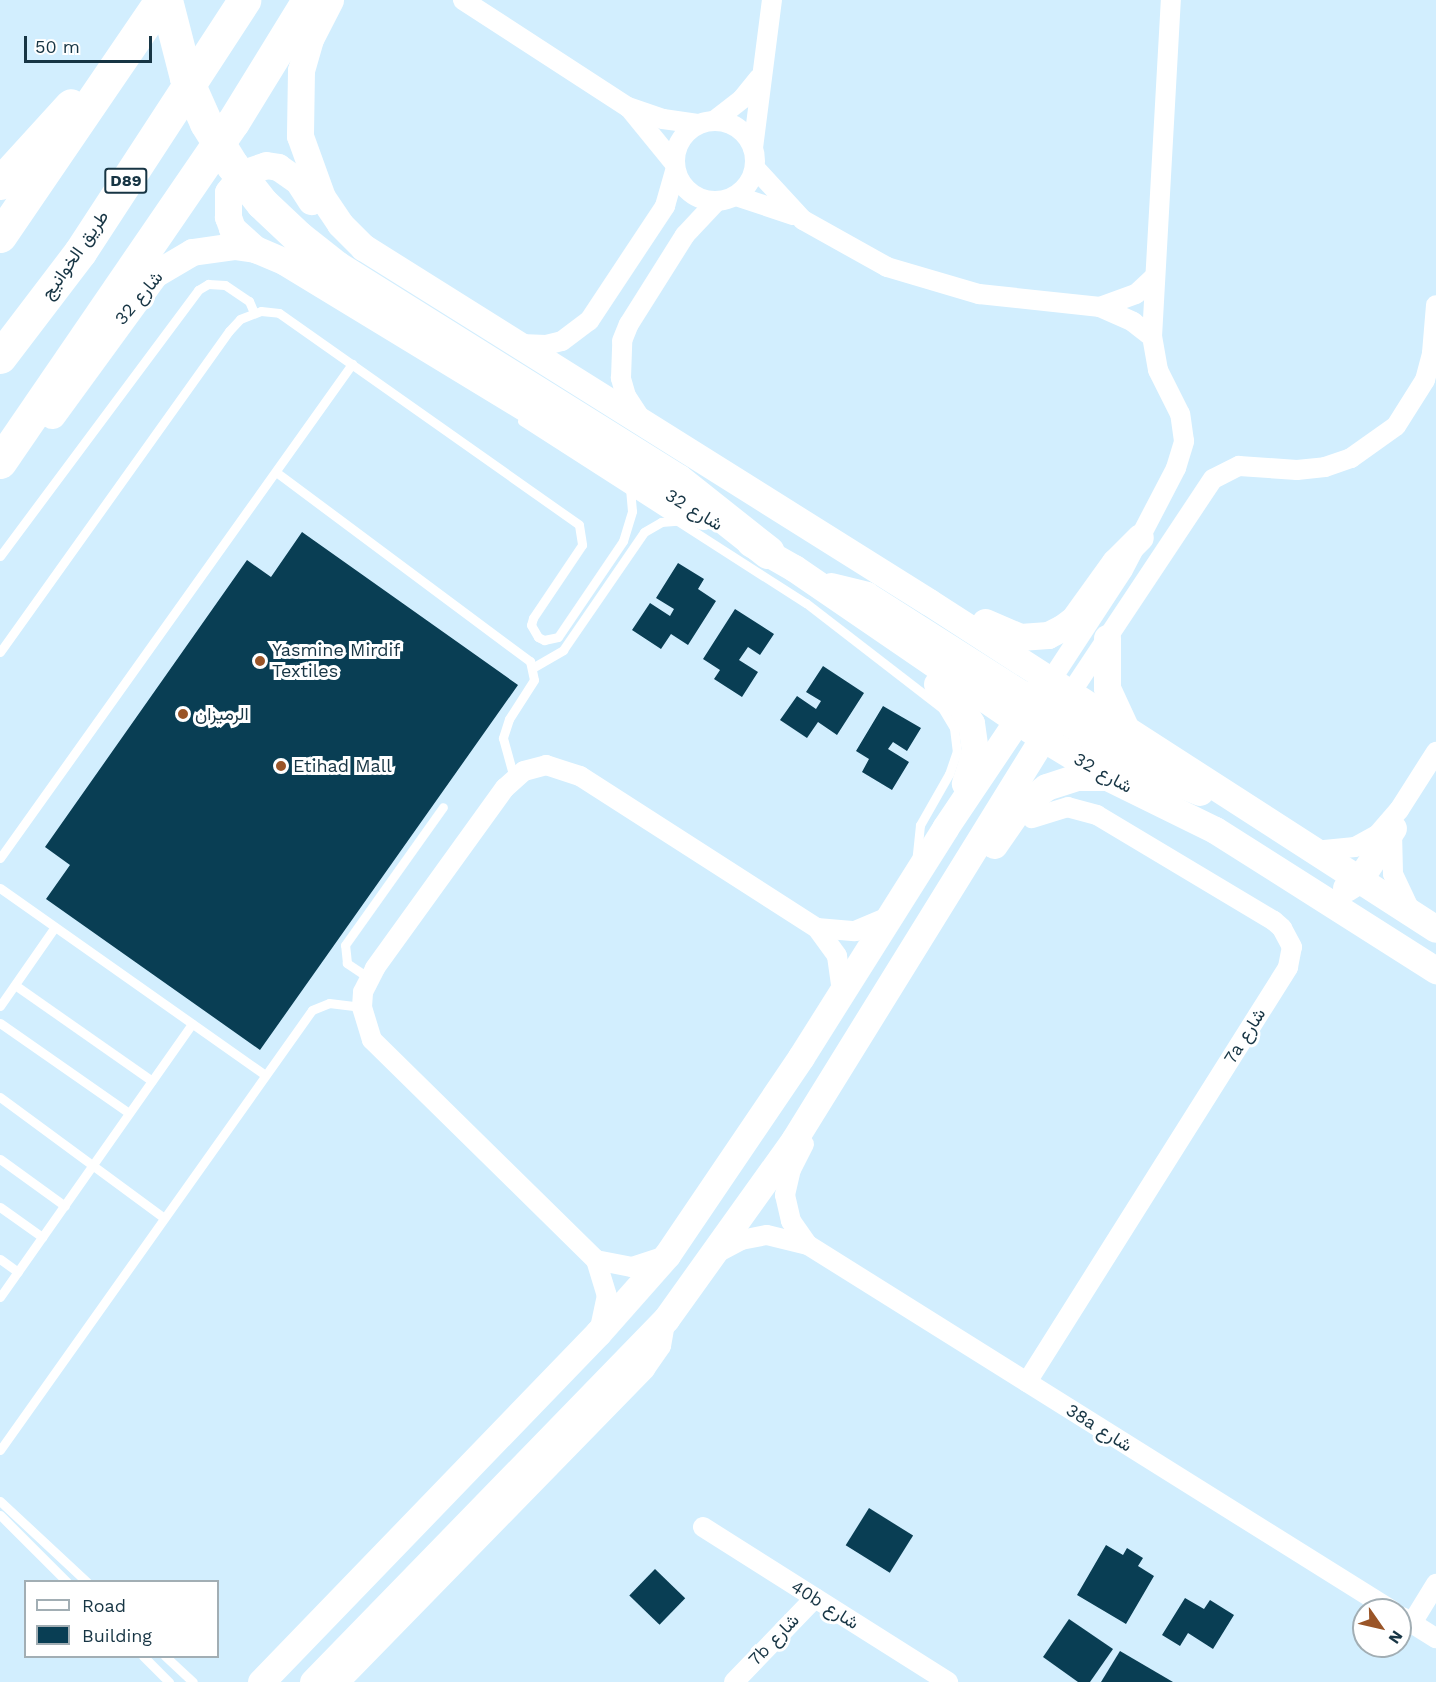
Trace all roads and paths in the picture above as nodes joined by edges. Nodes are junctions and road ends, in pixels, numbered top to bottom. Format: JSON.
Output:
{"nodes":[{"id":1,"x":244,"y":0,"type":"edge"},
{"id":2,"x":308,"y":0,"type":"edge"},
{"id":3,"x":330,"y":0,"type":"edge"},
{"id":4,"x":463,"y":0,"type":"edge"},
{"id":5,"x":772,"y":0,"type":"edge"},
{"id":6,"x":1171,"y":0,"type":"edge"},
{"id":7,"x":159,"y":6,"type":"edge"},
{"id":8,"x":764,"y":71,"type":"junction"},
{"id":9,"x":628,"y":107,"type":"junction"},
{"id":10,"x":706,"y":122,"type":"junction"},
{"id":11,"x":753,"y":148,"type":"junction"},
{"id":12,"x":675,"y":167,"type":"junction"},
{"id":13,"x":755,"y":168,"type":"junction"},
{"id":14,"x":0,"y":183,"type":"edge"},
{"id":15,"x":736,"y":196,"type":"junction"},
{"id":16,"x":716,"y":202,"type":"junction"},
{"id":17,"x":803,"y":220,"type":"junction"},
{"id":18,"x":0,"y":236,"type":"edge"},
{"id":19,"x":363,"y":247,"type":"junction"},
{"id":20,"x":255,"y":249,"type":"junction"},
{"id":21,"x":1155,"y":276,"type":"junction"},
{"id":22,"x":1436,"y":305,"type":"edge"},
{"id":23,"x":1100,"y":308,"type":"junction"},
{"id":24,"x":254,"y":313,"type":"junction"},
{"id":25,"x":1152,"y":337,"type":"junction"},
{"id":26,"x":512,"y":343,"type":"junction"},
{"id":27,"x":433,"y":351,"type":"junction"},
{"id":28,"x":0,"y":357,"type":"edge"},
{"id":29,"x":352,"y":364,"type":"junction"},
{"id":30,"x":504,"y":409,"type":"dead end"},
{"id":31,"x":513,"y":415,"type":"dead end"},
{"id":32,"x":646,"y":426,"type":"junction"},
{"id":33,"x":0,"y":462,"type":"edge"},
{"id":34,"x":276,"y":472,"type":"junction"},
{"id":35,"x":0,"y":475,"type":"edge"},
{"id":36,"x":630,"y":490,"type":"junction"},
{"id":37,"x":679,"y":521,"type":"junction"},
{"id":38,"x":1140,"y":537,"type":"junction"},
{"id":39,"x":768,"y":552,"type":"junction"},
{"id":40,"x":0,"y":556,"type":"edge"},
{"id":41,"x":820,"y":586,"type":"junction"},
{"id":42,"x":929,"y":602,"type":"junction"},
{"id":43,"x":886,"y":633,"type":"junction"},
{"id":44,"x":1107,"y":638,"type":"junction"},
{"id":45,"x":0,"y":652,"type":"edge"},
{"id":46,"x":534,"y":667,"type":"junction"},
{"id":47,"x":1052,"y":691,"type":"junction"},
{"id":48,"x":1017,"y":721,"type":"junction"},
{"id":49,"x":1048,"y":727,"type":"junction"},
{"id":50,"x":1129,"y":732,"type":"junction"},
{"id":51,"x":1436,"y":752,"type":"edge"},
{"id":52,"x":1107,"y":777,"type":"junction"},
{"id":53,"x":514,"y":778,"type":"junction"},
{"id":54,"x":443,"y":807,"type":"dead end"},
{"id":55,"x":1247,"y":810,"type":"junction"},
{"id":56,"x":1032,"y":818,"type":"dead end"},
{"id":57,"x":1396,"y":819,"type":"junction"},
{"id":58,"x":945,"y":828,"type":"junction"},
{"id":59,"x":1215,"y":830,"type":"junction"},
{"id":60,"x":1312,"y":851,"type":"junction"},
{"id":61,"x":2,"y":852,"type":"edge"},
{"id":62,"x":916,"y":874,"type":"junction"},
{"id":63,"x":1359,"y":880,"type":"junction"},
{"id":64,"x":0,"y":888,"type":"edge"},
{"id":65,"x":938,"y":908,"type":"junction"},
{"id":66,"x":1413,"y":915,"type":"junction"},
{"id":67,"x":890,"y":916,"type":"junction"},
{"id":68,"x":55,"y":927,"type":"junction"},
{"id":69,"x":818,"y":928,"type":"junction"},
{"id":70,"x":1436,"y":929,"type":"edge"},
{"id":71,"x":1436,"y":970,"type":"edge"},
{"id":72,"x":369,"y":978,"type":"junction"},
{"id":73,"x":15,"y":985,"type":"junction"},
{"id":74,"x":842,"y":991,"type":"junction"},
{"id":75,"x":0,"y":1006,"type":"edge"},
{"id":76,"x":362,"y":1008,"type":"junction"},
{"id":77,"x":0,"y":1023,"type":"edge"},
{"id":78,"x":192,"y":1024,"type":"junction"},
{"id":79,"x":265,"y":1075,"type":"junction"},
{"id":80,"x":829,"y":1080,"type":"junction"},
{"id":81,"x":152,"y":1081,"type":"junction"},
{"id":82,"x":0,"y":1097,"type":"edge"},
{"id":83,"x":129,"y":1113,"type":"junction"},
{"id":84,"x":0,"y":1159,"type":"edge"},
{"id":85,"x":93,"y":1165,"type":"junction"},
{"id":86,"x":65,"y":1206,"type":"junction"},
{"id":87,"x":0,"y":1207,"type":"edge"},
{"id":88,"x":163,"y":1217,"type":"junction"},
{"id":89,"x":42,"y":1237,"type":"junction"},
{"id":90,"x":808,"y":1245,"type":"junction"},
{"id":91,"x":667,"y":1255,"type":"junction"},
{"id":92,"x":713,"y":1255,"type":"junction"},
{"id":93,"x":0,"y":1259,"type":"edge"},
{"id":94,"x":596,"y":1260,"type":"junction"},
{"id":95,"x":18,"y":1272,"type":"junction"},
{"id":96,"x":0,"y":1297,"type":"edge"},
{"id":97,"x":666,"y":1319,"type":"junction"},
{"id":98,"x":598,"y":1333,"type":"junction"},
{"id":99,"x":1027,"y":1382,"type":"junction"},
{"id":100,"x":0,"y":1450,"type":"edge"},
{"id":101,"x":0,"y":1501,"type":"edge"},
{"id":102,"x":0,"y":1515,"type":"edge"},
{"id":103,"x":703,"y":1527,"type":"dead end"},
{"id":104,"x":66,"y":1580,"type":"edge"},
{"id":105,"x":86,"y":1580,"type":"edge"},
{"id":106,"x":1436,"y":1584,"type":"edge"},
{"id":107,"x":1372,"y":1598,"type":"edge"},
{"id":108,"x":814,"y":1599,"type":"junction"},
{"id":109,"x":1412,"y":1612,"type":"edge"},
{"id":110,"x":1412,"y":1623,"type":"edge"},
{"id":111,"x":1436,"y":1638,"type":"edge"},
{"id":112,"x":145,"y":1658,"type":"edge"},
{"id":113,"x":167,"y":1658,"type":"edge"},
{"id":114,"x":169,"y":1682,"type":"edge"},
{"id":115,"x":193,"y":1682,"type":"edge"},
{"id":116,"x":261,"y":1682,"type":"edge"},
{"id":117,"x":313,"y":1682,"type":"edge"},
{"id":118,"x":340,"y":1682,"type":"edge"},
{"id":119,"x":734,"y":1682,"type":"edge"},
{"id":120,"x":948,"y":1682,"type":"edge"}],
"edges":[{"from":1,"to":28,"type":"highway","name":"طريق الخوانيج","number":"D89"},
{"from":2,"to":33,"type":"highway"},
{"from":3,"to":19,"type":"street"},
{"from":4,"to":9,"type":"street"},
{"from":5,"to":8,"type":"street"},
{"from":6,"to":21,"type":"street"},
{"from":7,"to":14,"type":"highway"},
{"from":7,"to":18,"type":"highway"},
{"from":7,"to":39,"type":"highway"},
{"from":8,"to":10,"type":"street"},
{"from":8,"to":11,"type":"street"},
{"from":9,"to":10,"type":"street"},
{"from":9,"to":12,"type":"street"},
{"from":10,"to":11,"type":"street"},
{"from":10,"to":12,"type":"street"},
{"from":11,"to":13,"type":"street"},
{"from":12,"to":16,"type":"street"},
{"from":12,"to":26,"type":"street"},
{"from":13,"to":15,"type":"street"},
{"from":13,"to":17,"type":"street"},
{"from":15,"to":16,"type":"street"},
{"from":15,"to":17,"type":"street"},
{"from":16,"to":32,"type":"street"},
{"from":17,"to":23,"type":"street"},
{"from":19,"to":20,"type":"street"},
{"from":19,"to":26,"type":"street"},
{"from":20,"to":27,"type":"street","name":"شارع 32"},
{"from":20,"to":35,"type":"street","name":"شارع 32"},
{"from":21,"to":23,"type":"street"},
{"from":21,"to":25,"type":"street"},
{"from":22,"to":44,"type":"street"},
{"from":23,"to":25,"type":"street"},
{"from":24,"to":29,"type":"lane"},
{"from":24,"to":40,"type":"lane"},
{"from":24,"to":45,"type":"lane"},
{"from":25,"to":38,"type":"street"},
{"from":26,"to":32,"type":"street"},
{"from":27,"to":30,"type":"lane"},
{"from":27,"to":39,"type":"street","name":"شارع 32"},
{"from":29,"to":34,"type":"lane"},
{"from":29,"to":36,"type":"lane"},
{"from":31,"to":36,"type":"lane"},
{"from":32,"to":42,"type":"street"},
{"from":34,"to":46,"type":"lane"},
{"from":34,"to":61,"type":"lane"},
{"from":36,"to":37,"type":"lane"},
{"from":37,"to":46,"type":"lane"},
{"from":37,"to":62,"type":"lane"},
{"from":38,"to":42,"type":"street"},
{"from":38,"to":47,"type":"street"},
{"from":39,"to":41,"type":"street","name":"شارع 32"},
{"from":41,"to":43,"type":"street","name":"شارع 32"},
{"from":41,"to":47,"type":"street"},
{"from":42,"to":47,"type":"street"},
{"from":43,"to":48,"type":"street","name":"شارع 32"},
{"from":43,"to":58,"type":"street"},
{"from":44,"to":47,"type":"street"},
{"from":44,"to":50,"type":"street"},
{"from":46,"to":53,"type":"lane"},
{"from":47,"to":48,"type":"street"},
{"from":47,"to":49,"type":"street"},
{"from":47,"to":50,"type":"street"},
{"from":48,"to":49,"type":"street"},
{"from":48,"to":58,"type":"street"},
{"from":49,"to":52,"type":"street","name":"شارع 32"},
{"from":49,"to":55,"type":"street"},
{"from":49,"to":65,"type":"street"},
{"from":50,"to":55,"type":"street"},
{"from":51,"to":57,"type":"street"},
{"from":52,"to":59,"type":"street","name":"شارع 32"},
{"from":52,"to":65,"type":"street"},
{"from":53,"to":69,"type":"street"},
{"from":53,"to":72,"type":"street"},
{"from":54,"to":72,"type":"lane"},
{"from":55,"to":60,"type":"street"},
{"from":56,"to":99,"type":"street","name":"7a شارع"},
{"from":57,"to":60,"type":"street"},
{"from":57,"to":63,"type":"street"},
{"from":57,"to":66,"type":"street"},
{"from":58,"to":62,"type":"street"},
{"from":59,"to":63,"type":"street"},
{"from":59,"to":71,"type":"street","name":"شارع 32"},
{"from":60,"to":63,"type":"street"},
{"from":62,"to":67,"type":"street"},
{"from":63,"to":66,"type":"street"},
{"from":64,"to":68,"type":"lane"},
{"from":65,"to":80,"type":"street"},
{"from":66,"to":70,"type":"street"},
{"from":67,"to":69,"type":"street"},
{"from":67,"to":74,"type":"street"},
{"from":68,"to":73,"type":"lane"},
{"from":68,"to":78,"type":"lane"},
{"from":69,"to":74,"type":"street"},
{"from":72,"to":76,"type":"street"},
{"from":73,"to":75,"type":"lane"},
{"from":73,"to":81,"type":"lane"},
{"from":74,"to":91,"type":"street"},
{"from":76,"to":79,"type":"lane"},
{"from":76,"to":94,"type":"street"},
{"from":77,"to":83,"type":"lane"},
{"from":78,"to":79,"type":"lane"},
{"from":78,"to":81,"type":"lane"},
{"from":79,"to":88,"type":"lane"},
{"from":80,"to":90,"type":"street","name":"38a شارع"},
{"from":80,"to":92,"type":"street"},
{"from":81,"to":83,"type":"lane"},
{"from":82,"to":85,"type":"lane"},
{"from":83,"to":85,"type":"lane"},
{"from":84,"to":86,"type":"lane"},
{"from":85,"to":86,"type":"lane"},
{"from":85,"to":88,"type":"lane"},
{"from":86,"to":89,"type":"lane"},
{"from":87,"to":89,"type":"lane"},
{"from":88,"to":100,"type":"lane"},
{"from":89,"to":95,"type":"lane"},
{"from":90,"to":92,"type":"street","name":"38a شارع"},
{"from":90,"to":99,"type":"street","name":"38a شارع"},
{"from":91,"to":94,"type":"street"},
{"from":91,"to":98,"type":"street"},
{"from":92,"to":97,"type":"street"},
{"from":93,"to":95,"type":"lane"},
{"from":94,"to":98,"type":"street"},
{"from":95,"to":96,"type":"lane"},
{"from":97,"to":117,"type":"street"},
{"from":97,"to":118,"type":"street"},
{"from":98,"to":116,"type":"street"},
{"from":99,"to":107,"type":"street","name":"38a شارع"},
{"from":101,"to":105,"type":"lane"},
{"from":102,"to":104,"type":"lane"},
{"from":103,"to":108,"type":"street","name":"40b شارع"},
{"from":106,"to":109,"type":"street"},
{"from":108,"to":119,"type":"street","name":"7b شارع"},
{"from":108,"to":120,"type":"street","name":"40b شارع"},
{"from":110,"to":111,"type":"street"},
{"from":112,"to":114,"type":"lane"},
{"from":113,"to":115,"type":"lane"}]}
